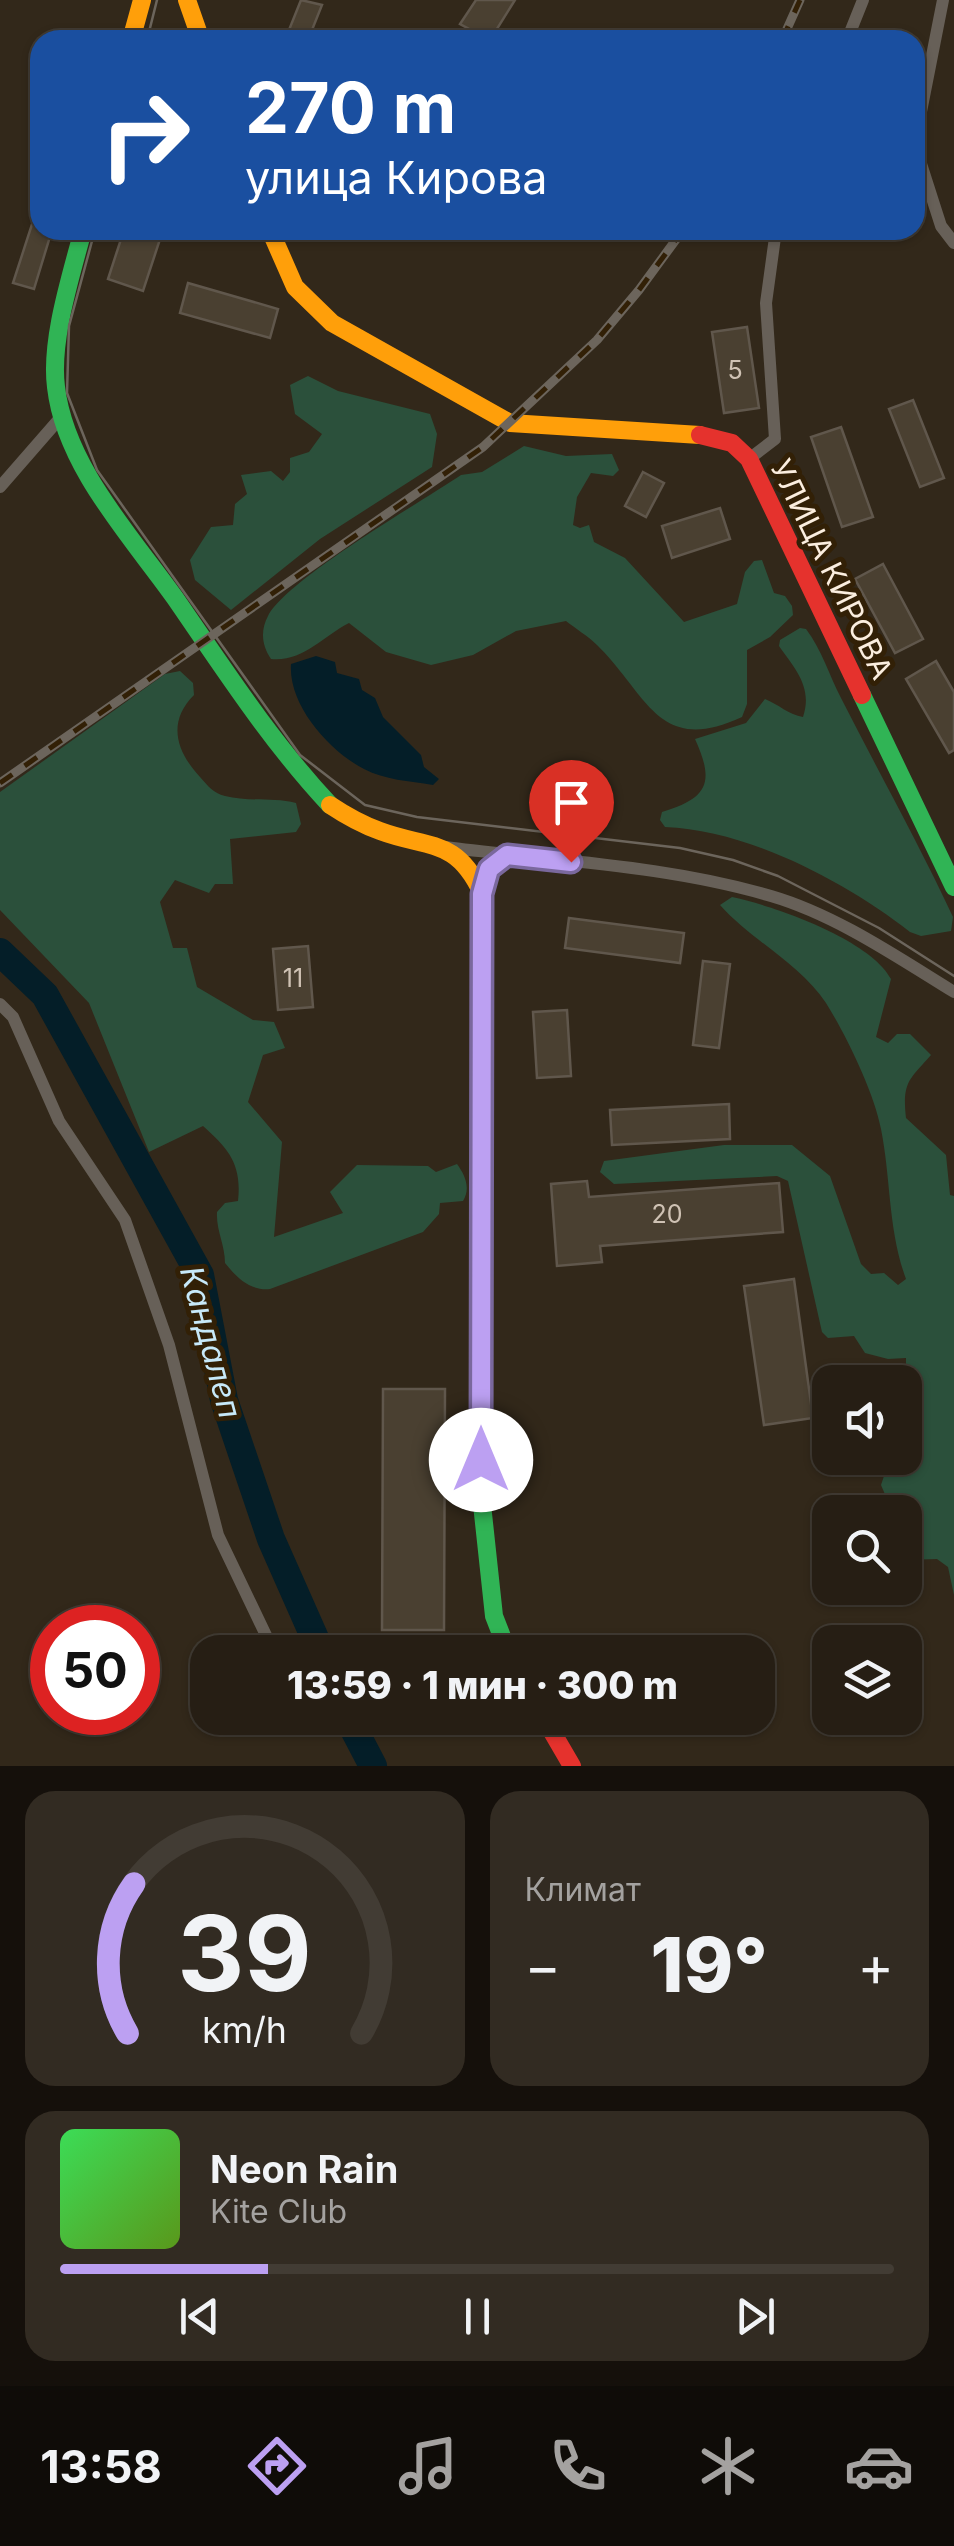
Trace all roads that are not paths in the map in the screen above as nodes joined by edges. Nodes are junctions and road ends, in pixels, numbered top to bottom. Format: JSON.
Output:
{"nodes":[{"id":1,"x":142,"y":0,"type":"edge"},
{"id":2,"x":187,"y":0,"type":"edge"},
{"id":3,"x":863,"y":0,"type":"edge"},
{"id":4,"x":944,"y":0,"type":"edge"},
{"id":5,"x":134,"y":30,"type":"edge"},
{"id":6,"x":198,"y":30,"type":"edge"},
{"id":7,"x":850,"y":30,"type":"edge"},
{"id":8,"x":925,"y":94,"type":"edge"},
{"id":9,"x":925,"y":176,"type":"edge"},
{"id":10,"x":81,"y":240,"type":"edge"},
{"id":11,"x":274,"y":240,"type":"edge"},
{"id":12,"x":775,"y":240,"type":"edge"},
{"id":13,"x":954,"y":243,"type":"edge"},
{"id":14,"x":61,"y":417,"type":"junction"},
{"id":15,"x":748,"y":459,"type":"junction"},
{"id":16,"x":0,"y":487,"type":"edge"},
{"id":17,"x":445,"y":847,"type":"junction"},
{"id":18,"x":507,"y":855,"type":"junction"},
{"id":19,"x":954,"y":887,"type":"edge"},
{"id":20,"x":482,"y":894,"type":"junction"},
{"id":21,"x":954,"y":992,"type":"edge"},
{"id":22,"x":0,"y":1004,"type":"edge"},
{"id":23,"x":266,"y":1635,"type":"edge"},
{"id":24,"x":502,"y":1635,"type":"edge"},
{"id":25,"x":554,"y":1735,"type":"edge"},
{"id":26,"x":572,"y":1766,"type":"edge"}],
"edges":[{"from":1,"to":5,"type":"main road"},
{"from":2,"to":6,"type":"main road"},
{"from":3,"to":7,"type":"street"},
{"from":4,"to":8,"type":"street"},
{"from":9,"to":13,"type":"street"},
{"from":10,"to":14,"type":"main road"},
{"from":11,"to":15,"type":"main road","name":"УЛИЦА КИРОВА"},
{"from":12,"to":15,"type":"street"},
{"from":14,"to":16,"type":"street"},
{"from":14,"to":17,"type":"main road"},
{"from":15,"to":19,"type":"main road","name":"УЛИЦА КИРОВА"},
{"from":17,"to":18,"type":"street"},
{"from":17,"to":20,"type":"main road"},
{"from":18,"to":20,"type":"street"},
{"from":18,"to":21,"type":"street"},
{"from":20,"to":24,"type":"main road"},
{"from":22,"to":23,"type":"street"},
{"from":25,"to":26,"type":"main road"}]}
